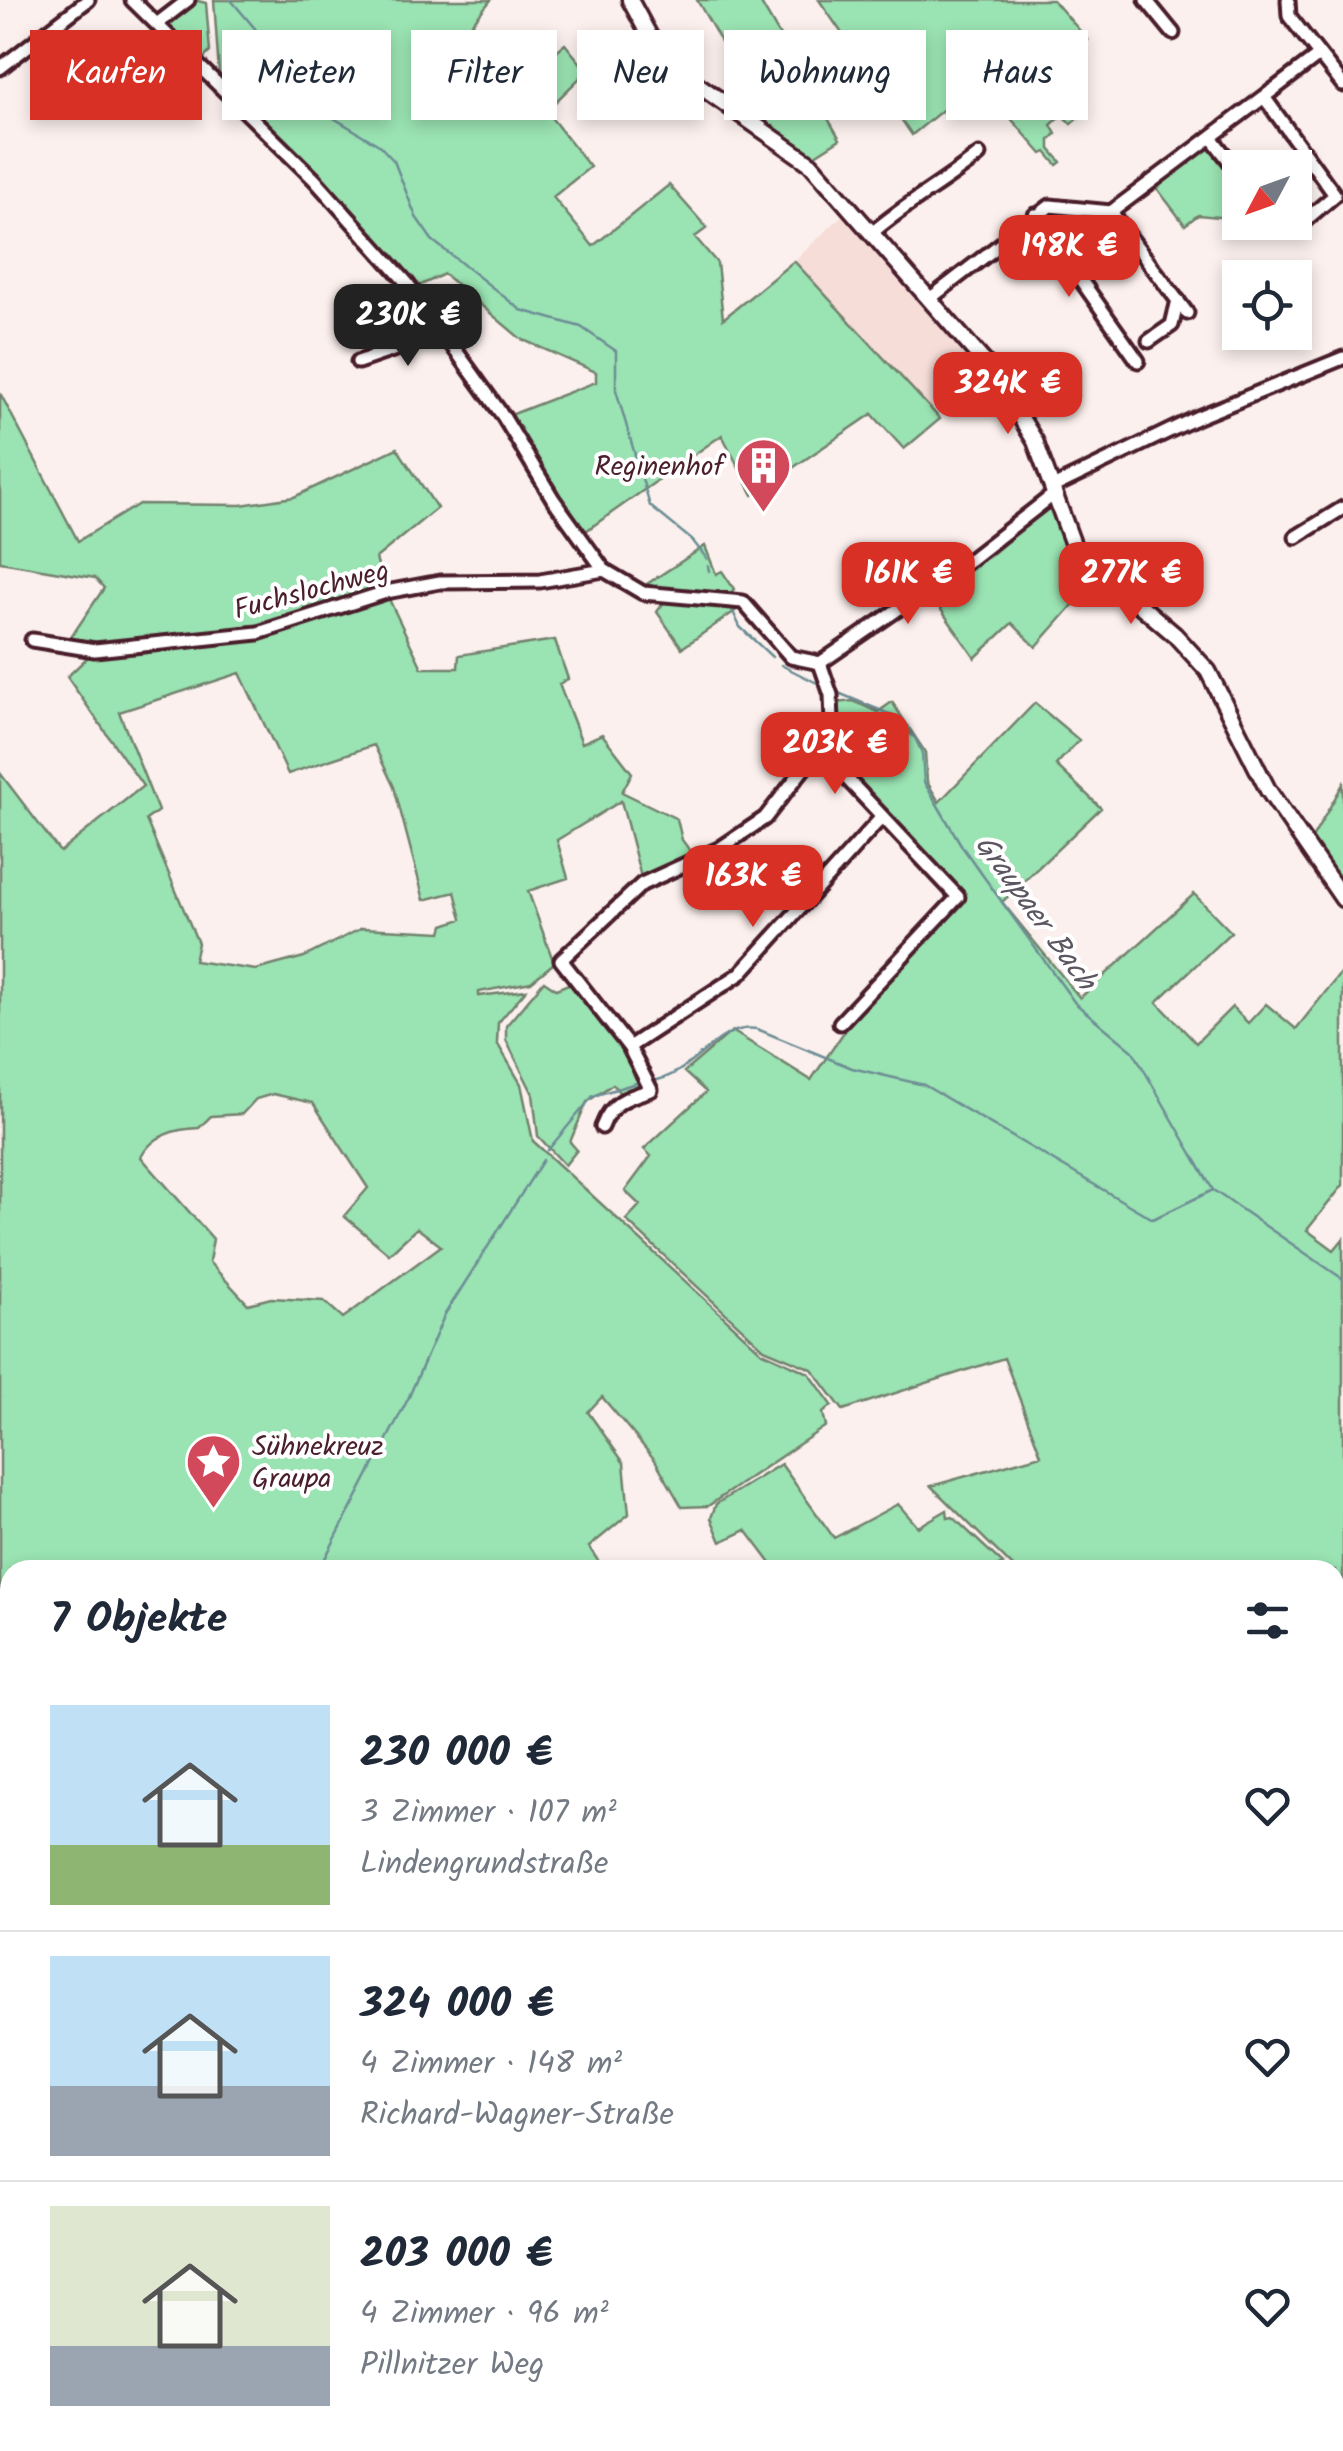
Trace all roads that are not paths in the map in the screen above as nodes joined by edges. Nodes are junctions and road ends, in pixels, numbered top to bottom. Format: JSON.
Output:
{"nodes":[{"id":1,"x":88,"y":0,"type":"edge"},
{"id":2,"x":132,"y":0,"type":"edge"},
{"id":3,"x":188,"y":0,"type":"edge"},
{"id":4,"x":630,"y":0,"type":"edge"},
{"id":5,"x":1146,"y":0,"type":"edge"},
{"id":6,"x":1287,"y":0,"type":"edge"},
{"id":7,"x":158,"y":24,"type":"junction"},
{"id":8,"x":1173,"y":33,"type":"dead end"},
{"id":9,"x":1320,"y":56,"type":"junction"},
{"id":10,"x":0,"y":68,"type":"edge"},
{"id":11,"x":1343,"y":85,"type":"edge"},
{"id":12,"x":1264,"y":97,"type":"junction"},
{"id":13,"x":1211,"y":137,"type":"junction"},
{"id":14,"x":1302,"y":150,"type":"edge"},
{"id":15,"x":1222,"y":151,"type":"edge"},
{"id":16,"x":979,"y":155,"type":"dead end"},
{"id":17,"x":1312,"y":163,"type":"edge"},
{"id":18,"x":1111,"y":212,"type":"junction"},
{"id":19,"x":1034,"y":215,"type":"junction"},
{"id":20,"x":1312,"y":215,"type":"edge"},
{"id":21,"x":873,"y":232,"type":"junction"},
{"id":22,"x":932,"y":297,"type":"junction"},
{"id":23,"x":1178,"y":300,"type":"junction"},
{"id":24,"x":1187,"y":312,"type":"dead end"},
{"id":25,"x":442,"y":333,"type":"junction"},
{"id":26,"x":1150,"y":341,"type":"dead end"},
{"id":27,"x":1343,"y":358,"type":"edge"},
{"id":28,"x":1138,"y":360,"type":"dead end"},
{"id":29,"x":358,"y":362,"type":"dead end"},
{"id":30,"x":1054,"y":490,"type":"junction"},
{"id":31,"x":1343,"y":508,"type":"edge"},
{"id":32,"x":1296,"y":537,"type":"dead end"},
{"id":33,"x":604,"y":570,"type":"junction"},
{"id":34,"x":32,"y":640,"type":"dead end"},
{"id":35,"x":820,"y":663,"type":"junction"},
{"id":36,"x":819,"y":749,"type":"junction"},
{"id":37,"x":881,"y":818,"type":"junction"},
{"id":38,"x":1343,"y":899,"type":"edge"},
{"id":39,"x":840,"y":1023,"type":"dead end"},
{"id":40,"x":629,"y":1047,"type":"junction"},
{"id":41,"x":602,"y":1127,"type":"dead end"}],
"edges":[{"from":1,"to":10,"type":"street"},
{"from":2,"to":7,"type":"street"},
{"from":3,"to":7,"type":"street"},
{"from":4,"to":21,"type":"street"},
{"from":5,"to":8,"type":"street"},
{"from":6,"to":9,"type":"street"},
{"from":7,"to":25,"type":"street"},
{"from":9,"to":11,"type":"street"},
{"from":9,"to":12,"type":"street"},
{"from":12,"to":13,"type":"street"},
{"from":12,"to":14,"type":"street"},
{"from":13,"to":15,"type":"street"},
{"from":13,"to":18,"type":"street"},
{"from":16,"to":21,"type":"street"},
{"from":17,"to":20,"type":"street"},
{"from":18,"to":19,"type":"street"},
{"from":18,"to":23,"type":"street"},
{"from":19,"to":22,"type":"street"},
{"from":19,"to":28,"type":"street"},
{"from":21,"to":22,"type":"street"},
{"from":22,"to":30,"type":"street"},
{"from":23,"to":24,"type":"street"},
{"from":23,"to":26,"type":"street"},
{"from":25,"to":29,"type":"street"},
{"from":25,"to":33,"type":"street"},
{"from":27,"to":30,"type":"street"},
{"from":30,"to":35,"type":"street"},
{"from":30,"to":38,"type":"street"},
{"from":31,"to":32,"type":"street"},
{"from":33,"to":34,"type":"street","name":"Fuchslochweg"},
{"from":33,"to":35,"type":"street"},
{"from":35,"to":36,"type":"street"},
{"from":36,"to":37,"type":"street"},
{"from":36,"to":40,"type":"street"},
{"from":37,"to":39,"type":"street"},
{"from":37,"to":40,"type":"street"},
{"from":40,"to":41,"type":"street"}]}
